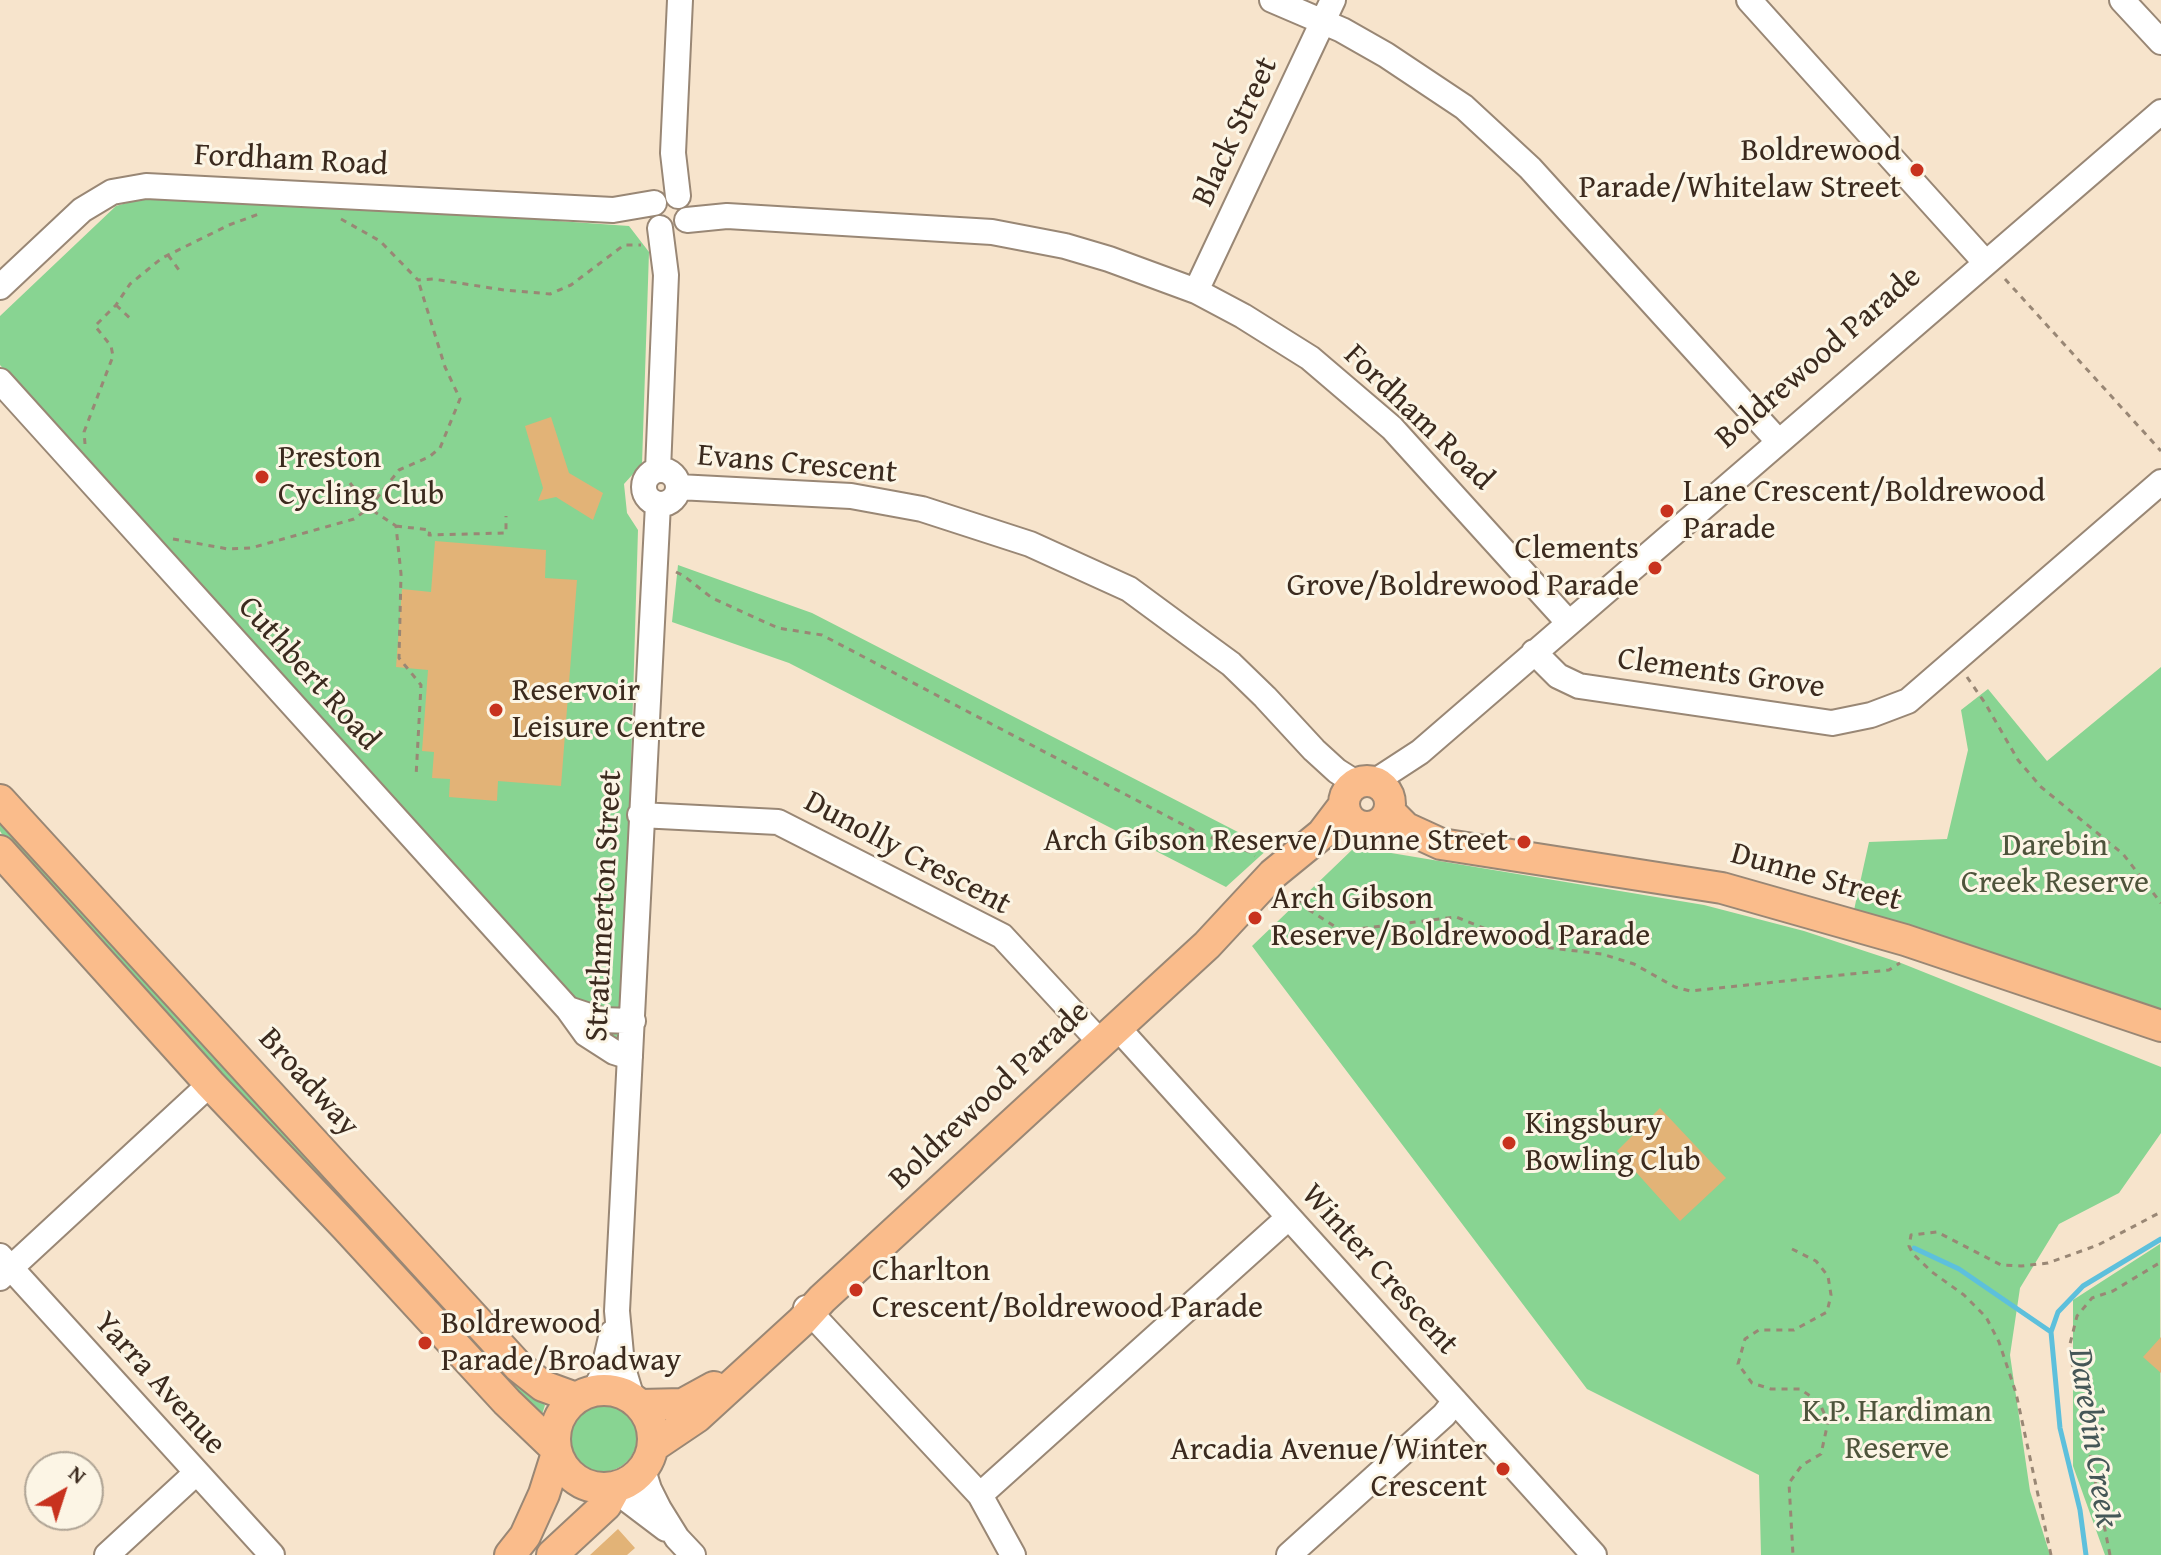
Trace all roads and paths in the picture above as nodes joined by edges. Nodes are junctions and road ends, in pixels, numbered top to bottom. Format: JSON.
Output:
{"nodes":[{"id":1,"x":680,"y":0,"type":"edge"},
{"id":2,"x":1272,"y":0,"type":"edge"},
{"id":3,"x":1749,"y":0,"type":"edge"},
{"id":4,"x":2122,"y":0,"type":"edge"},
{"id":5,"x":1328,"y":10,"type":"edge"},
{"id":6,"x":2160,"y":42,"type":"edge"},
{"id":7,"x":2160,"y":111,"type":"edge"},
{"id":8,"x":266,"y":211,"type":"dead end"},
{"id":9,"x":332,"y":215,"type":"dead end"},
{"id":10,"x":669,"y":216,"type":"junction"},
{"id":11,"x":168,"y":255,"type":"junction"},
{"id":12,"x":1985,"y":262,"type":"junction"},
{"id":13,"x":179,"y":270,"type":"dead end"},
{"id":14,"x":2005,"y":279,"type":"dead end"},
{"id":15,"x":418,"y":280,"type":"junction"},
{"id":16,"x":0,"y":287,"type":"edge"},
{"id":17,"x":1196,"y":291,"type":"junction"},
{"id":18,"x":116,"y":305,"type":"junction"},
{"id":19,"x":133,"y":321,"type":"dead end"},
{"id":20,"x":0,"y":381,"type":"edge"},
{"id":21,"x":1778,"y":441,"type":"junction"},
{"id":22,"x":2161,"y":451,"type":"edge"},
{"id":23,"x":88,"y":453,"type":"dead end"},
{"id":24,"x":658,"y":470,"type":"junction"},
{"id":25,"x":2161,"y":482,"type":"edge"},
{"id":26,"x":350,"y":483,"type":"dead end"},
{"id":27,"x":678,"y":487,"type":"junction"},
{"id":28,"x":658,"y":504,"type":"junction"},
{"id":29,"x":369,"y":508,"type":"junction"},
{"id":30,"x":506,"y":516,"type":"dead end"},
{"id":31,"x":396,"y":526,"type":"junction"},
{"id":32,"x":163,"y":535,"type":"dead end"},
{"id":33,"x":654,"y":563,"type":"junction"},
{"id":34,"x":1568,"y":622,"type":"junction"},
{"id":35,"x":1534,"y":652,"type":"junction"},
{"id":36,"x":1967,"y":677,"type":"dead end"},
{"id":37,"x":416,"y":777,"type":"dead end"},
{"id":38,"x":0,"y":800,"type":"edge"},
{"id":39,"x":1365,"y":804,"type":"junction"},
{"id":40,"x":640,"y":815,"type":"junction"},
{"id":41,"x":0,"y":851,"type":"edge"},
{"id":42,"x":1279,"y":879,"type":"junction"},
{"id":43,"x":2161,"y":903,"type":"edge"},
{"id":44,"x":1905,"y":940,"type":"junction"},
{"id":45,"x":568,"y":1009,"type":"junction"},
{"id":46,"x":633,"y":1021,"type":"junction"},
{"id":47,"x":2161,"y":1026,"type":"edge"},
{"id":48,"x":1109,"y":1035,"type":"junction"},
{"id":49,"x":630,"y":1057,"type":"junction"},
{"id":50,"x":210,"y":1084,"type":"junction"},
{"id":51,"x":356,"y":1188,"type":"junction"},
{"id":52,"x":2161,"y":1212,"type":"edge"},
{"id":53,"x":1288,"y":1218,"type":"junction"},
{"id":54,"x":346,"y":1227,"type":"junction"},
{"id":55,"x":1792,"y":1249,"type":"dead end"},
{"id":56,"x":2161,"y":1262,"type":"edge"},
{"id":57,"x":4,"y":1268,"type":"edge"},
{"id":58,"x":813,"y":1306,"type":"junction"},
{"id":59,"x":617,"y":1311,"type":"junction"},
{"id":60,"x":585,"y":1394,"type":"junction"},
{"id":61,"x":636,"y":1401,"type":"junction"},
{"id":62,"x":1455,"y":1401,"type":"junction"},
{"id":63,"x":556,"y":1451,"type":"junction"},
{"id":64,"x":648,"y":1458,"type":"junction"},
{"id":65,"x":196,"y":1473,"type":"junction"},
{"id":66,"x":616,"y":1487,"type":"junction"},
{"id":67,"x":980,"y":1495,"type":"junction"},
{"id":68,"x":685,"y":1547,"type":"edge"},
{"id":69,"x":107,"y":1555,"type":"edge"},
{"id":70,"x":272,"y":1555,"type":"edge"},
{"id":71,"x":510,"y":1555,"type":"edge"},
{"id":72,"x":552,"y":1555,"type":"edge"},
{"id":73,"x":1013,"y":1555,"type":"edge"},
{"id":74,"x":1289,"y":1555,"type":"edge"},
{"id":75,"x":1594,"y":1555,"type":"edge"},
{"id":76,"x":1793,"y":1555,"type":"edge"},
{"id":77,"x":2051,"y":1555,"type":"edge"},
{"id":78,"x":2110,"y":1555,"type":"edge"}],
"edges":[{"from":1,"to":10,"type":"street"},
{"from":2,"to":5,"type":"street"},
{"from":3,"to":12,"type":"street"},
{"from":4,"to":6,"type":"street"},
{"from":5,"to":17,"type":"street","name":"Black Street"},
{"from":5,"to":21,"type":"street"},
{"from":7,"to":12,"type":"street","name":"Boldrewood Parade"},
{"from":8,"to":11,"type":"path"},
{"from":9,"to":15,"type":"path"},
{"from":10,"to":15,"type":"path"},
{"from":10,"to":16,"type":"street","name":"Fordham Road"},
{"from":10,"to":17,"type":"street","name":"Fordham Road"},
{"from":10,"to":24,"type":"street"},
{"from":11,"to":13,"type":"path"},
{"from":11,"to":18,"type":"path"},
{"from":12,"to":21,"type":"street","name":"Boldrewood Parade"},
{"from":14,"to":22,"type":"path"},
{"from":15,"to":29,"type":"path"},
{"from":17,"to":34,"type":"street","name":"Fordham Road"},
{"from":18,"to":19,"type":"path"},
{"from":18,"to":23,"type":"path"},
{"from":20,"to":45,"type":"street","name":"Cuthbert Road"},
{"from":21,"to":34,"type":"street","name":"Boldrewood Parade"},
{"from":24,"to":27,"type":"street"},
{"from":24,"to":28,"type":"street"},
{"from":25,"to":35,"type":"street","name":"Clements Grove"},
{"from":26,"to":29,"type":"path"},
{"from":27,"to":28,"type":"street"},
{"from":27,"to":39,"type":"street","name":"Evans Crescent"},
{"from":28,"to":33,"type":"street","name":"Strathmerton Street"},
{"from":29,"to":31,"type":"path"},
{"from":29,"to":32,"type":"path"},
{"from":30,"to":31,"type":"path"},
{"from":31,"to":37,"type":"path"},
{"from":33,"to":40,"type":"street","name":"Strathmerton Street"},
{"from":33,"to":42,"type":"path"},
{"from":34,"to":35,"type":"street","name":"Boldrewood Parade"},
{"from":35,"to":39,"type":"street","name":"Boldrewood Parade"},
{"from":36,"to":43,"type":"path"},
{"from":38,"to":51,"type":"main road","name":"Broadway"},
{"from":39,"to":42,"type":"main road","name":"Boldrewood Parade"},
{"from":39,"to":44,"type":"main road","name":"Dunne Street"},
{"from":40,"to":46,"type":"street","name":"Strathmerton Street"},
{"from":40,"to":48,"type":"street","name":"Dunolly Crescent"},
{"from":41,"to":50,"type":"main road"},
{"from":42,"to":44,"type":"path"},
{"from":42,"to":48,"type":"main road","name":"Boldrewood Parade"},
{"from":44,"to":47,"type":"main road","name":"Dunne Street"},
{"from":45,"to":46,"type":"street"},
{"from":45,"to":49,"type":"street","name":"Cuthbert Road"},
{"from":46,"to":49,"type":"street","name":"Strathmerton Street"},
{"from":48,"to":53,"type":"street","name":"Winter Crescent"},
{"from":48,"to":58,"type":"main road","name":"Boldrewood Parade"},
{"from":49,"to":59,"type":"street","name":"Strathmerton Street"},
{"from":50,"to":54,"type":"main road"},
{"from":50,"to":57,"type":"street"},
{"from":51,"to":54,"type":"main road"},
{"from":51,"to":60,"type":"main road","name":"Broadway"},
{"from":52,"to":77,"type":"path"},
{"from":53,"to":62,"type":"street","name":"Winter Crescent"},
{"from":53,"to":67,"type":"street"},
{"from":54,"to":63,"type":"main road"},
{"from":55,"to":76,"type":"path"},
{"from":56,"to":78,"type":"path"},
{"from":57,"to":65,"type":"street","name":"Yarra Avenue"},
{"from":58,"to":61,"type":"main road","name":"Boldrewood Parade"},
{"from":58,"to":64,"type":"main road","name":"Boldrewood Parade"},
{"from":58,"to":67,"type":"street"},
{"from":59,"to":60,"type":"street","name":"Strathmerton Street"},
{"from":59,"to":61,"type":"street","name":"Strathmerton Street"},
{"from":60,"to":61,"type":"main road"},
{"from":60,"to":63,"type":"main road"},
{"from":61,"to":64,"type":"main road"},
{"from":62,"to":74,"type":"street"},
{"from":62,"to":75,"type":"street","name":"Winter Crescent"},
{"from":63,"to":66,"type":"main road"},
{"from":63,"to":71,"type":"main road"},
{"from":64,"to":66,"type":"main road"},
{"from":64,"to":68,"type":"street"},
{"from":65,"to":69,"type":"street"},
{"from":65,"to":70,"type":"street","name":"Yarra Avenue"},
{"from":66,"to":68,"type":"street"},
{"from":66,"to":72,"type":"main road"},
{"from":67,"to":73,"type":"street"}]}
